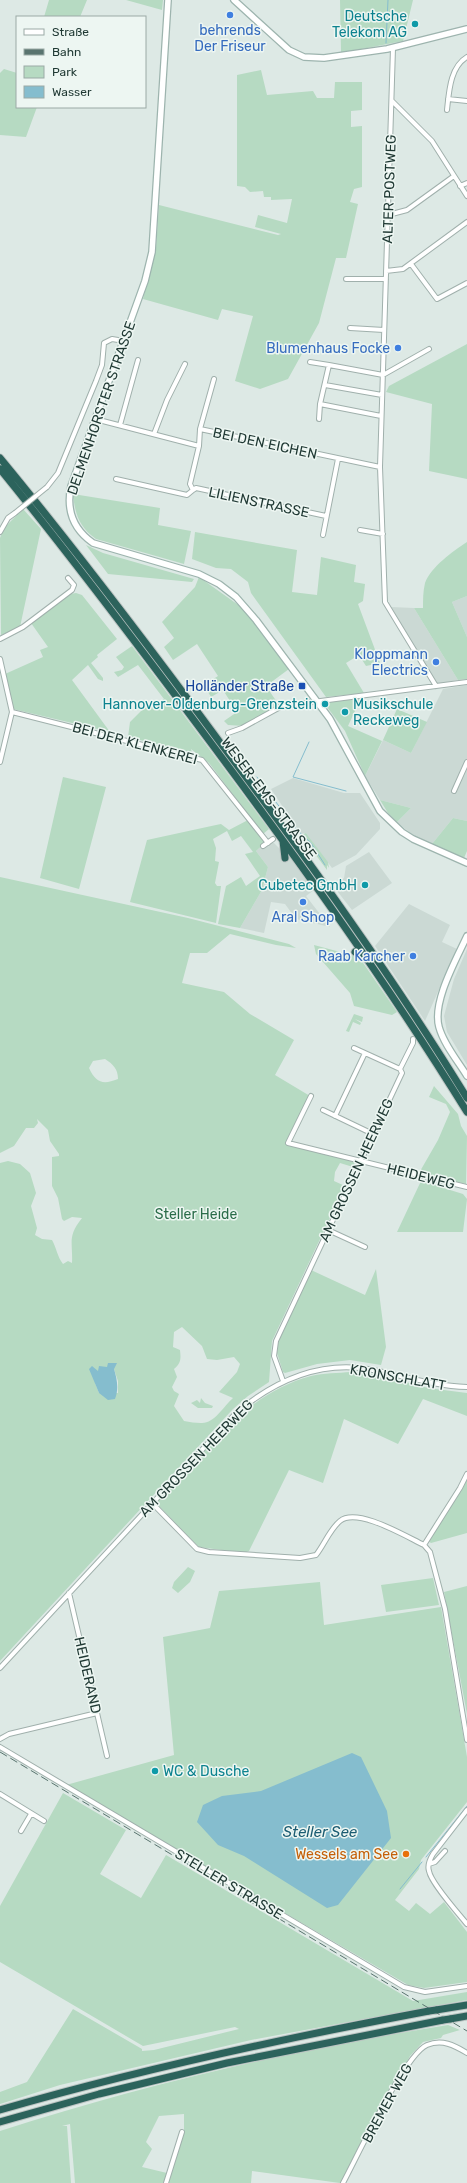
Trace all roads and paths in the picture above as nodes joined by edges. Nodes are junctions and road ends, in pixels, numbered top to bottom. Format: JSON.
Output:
{"nodes":[{"id":1,"x":168,"y":0,"type":"edge"},
{"id":2,"x":234,"y":0,"type":"edge"},
{"id":3,"x":467,"y":29,"type":"edge"},
{"id":4,"x":394,"y":48,"type":"junction"},
{"id":5,"x":467,"y":57,"type":"edge"},
{"id":6,"x":448,"y":99,"type":"junction"},
{"id":7,"x":392,"y":101,"type":"junction"},
{"id":8,"x":467,"y":101,"type":"edge"},
{"id":9,"x":447,"y":110,"type":"dead end"},
{"id":10,"x":454,"y":176,"type":"junction"},
{"id":11,"x":467,"y":183,"type":"edge"},
{"id":12,"x":460,"y":186,"type":"junction"},
{"id":13,"x":467,"y":196,"type":"edge"},
{"id":14,"x":388,"y":215,"type":"junction"},
{"id":15,"x":467,"y":222,"type":"edge"},
{"id":16,"x":411,"y":264,"type":"junction"},
{"id":17,"x":386,"y":271,"type":"junction"},
{"id":18,"x":346,"y":279,"type":"dead end"},
{"id":19,"x":386,"y":279,"type":"junction"},
{"id":20,"x":467,"y":283,"type":"edge"},
{"id":21,"x":350,"y":328,"type":"dead end"},
{"id":22,"x":384,"y":330,"type":"junction"},
{"id":23,"x":124,"y":341,"type":"junction"},
{"id":24,"x":429,"y":349,"type":"dead end"},
{"id":25,"x":138,"y":360,"type":"dead end"},
{"id":26,"x":310,"y":362,"type":"dead end"},
{"id":27,"x":185,"y":364,"type":"dead end"},
{"id":28,"x":329,"y":365,"type":"junction"},
{"id":29,"x":383,"y":375,"type":"junction"},
{"id":30,"x":214,"y":379,"type":"dead end"},
{"id":31,"x":325,"y":385,"type":"junction"},
{"id":32,"x":382,"y":395,"type":"junction"},
{"id":33,"x":320,"y":404,"type":"junction"},
{"id":34,"x":381,"y":416,"type":"junction"},
{"id":35,"x":319,"y":418,"type":"dead end"},
{"id":36,"x":95,"y":419,"type":"junction"},
{"id":37,"x":120,"y":425,"type":"junction"},
{"id":38,"x":200,"y":429,"type":"junction"},
{"id":39,"x":154,"y":434,"type":"junction"},
{"id":40,"x":199,"y":446,"type":"junction"},
{"id":41,"x":0,"y":458,"type":"edge"},
{"id":42,"x":338,"y":459,"type":"junction"},
{"id":43,"x":380,"y":467,"type":"junction"},
{"id":44,"x":0,"y":469,"type":"edge"},
{"id":45,"x":116,"y":479,"type":"dead end"},
{"id":46,"x":193,"y":490,"type":"junction"},
{"id":47,"x":326,"y":516,"type":"junction"},
{"id":48,"x":360,"y":530,"type":"dead end"},
{"id":49,"x":0,"y":532,"type":"edge"},
{"id":50,"x":383,"y":534,"type":"junction"},
{"id":51,"x":323,"y":535,"type":"dead end"},
{"id":52,"x":82,"y":565,"type":"junction"},
{"id":53,"x":68,"y":578,"type":"dead end"},
{"id":54,"x":0,"y":639,"type":"edge"},
{"id":55,"x":0,"y":658,"type":"edge"},
{"id":56,"x":467,"y":682,"type":"edge"},
{"id":57,"x":436,"y":686,"type":"junction"},
{"id":58,"x":317,"y":701,"type":"junction"},
{"id":59,"x":12,"y":712,"type":"junction"},
{"id":60,"x":228,"y":733,"type":"dead end"},
{"id":61,"x":0,"y":762,"type":"edge"},
{"id":62,"x":467,"y":762,"type":"edge"},
{"id":63,"x":454,"y":791,"type":"dead end"},
{"id":64,"x":273,"y":839,"type":"dead end"},
{"id":65,"x":283,"y":839,"type":"junction"},
{"id":66,"x":286,"y":858,"type":"dead end"},
{"id":67,"x":467,"y":863,"type":"edge"},
{"id":68,"x":467,"y":936,"type":"edge"},
{"id":69,"x":355,"y":952,"type":"dead end"},
{"id":70,"x":368,"y":959,"type":"junction"},
{"id":71,"x":413,"y":1039,"type":"dead end"},
{"id":72,"x":354,"y":1048,"type":"dead end"},
{"id":73,"x":365,"y":1053,"type":"junction"},
{"id":74,"x":401,"y":1071,"type":"junction"},
{"id":75,"x":467,"y":1076,"type":"edge"},
{"id":76,"x":311,"y":1096,"type":"dead end"},
{"id":77,"x":467,"y":1098,"type":"edge"},
{"id":78,"x":323,"y":1110,"type":"dead end"},
{"id":79,"x":467,"y":1112,"type":"edge"},
{"id":80,"x":335,"y":1116,"type":"junction"},
{"id":81,"x":373,"y":1134,"type":"junction"},
{"id":82,"x":360,"y":1162,"type":"junction"},
{"id":83,"x":466,"y":1187,"type":"edge"},
{"id":84,"x":328,"y":1230,"type":"junction"},
{"id":85,"x":364,"y":1247,"type":"dead end"},
{"id":86,"x":283,"y":1381,"type":"junction"},
{"id":87,"x":467,"y":1387,"type":"edge"},
{"id":88,"x":467,"y":1474,"type":"edge"},
{"id":89,"x":152,"y":1503,"type":"junction"},
{"id":90,"x":424,"y":1544,"type":"junction"},
{"id":91,"x":69,"y":1593,"type":"junction"},
{"id":92,"x":0,"y":1668,"type":"edge"},
{"id":93,"x":97,"y":1713,"type":"junction"},
{"id":94,"x":0,"y":1739,"type":"edge"},
{"id":95,"x":467,"y":1740,"type":"edge"},
{"id":96,"x":0,"y":1747,"type":"edge"},
{"id":97,"x":107,"y":1756,"type":"dead end"},
{"id":98,"x":0,"y":1794,"type":"edge"},
{"id":99,"x":467,"y":1810,"type":"edge"},
{"id":100,"x":31,"y":1814,"type":"junction"},
{"id":101,"x":44,"y":1821,"type":"dead end"},
{"id":102,"x":21,"y":1831,"type":"dead end"},
{"id":103,"x":444,"y":1851,"type":"dead end"},
{"id":104,"x":429,"y":1864,"type":"junction"},
{"id":105,"x":467,"y":1924,"type":"edge"},
{"id":106,"x":467,"y":1986,"type":"edge"},
{"id":107,"x":467,"y":2005,"type":"edge"},
{"id":108,"x":467,"y":2016,"type":"edge"},
{"id":109,"x":467,"y":2053,"type":"edge"},
{"id":110,"x":0,"y":2110,"type":"edge"},
{"id":111,"x":0,"y":2122,"type":"edge"},
{"id":112,"x":182,"y":2132,"type":"dead end"},
{"id":113,"x":166,"y":2183,"type":"edge"},
{"id":114,"x":343,"y":2183,"type":"edge"}],
"edges":[{"from":1,"to":23,"type":"street","name":"DELMENHORSTER STRASSE"},
{"from":2,"to":4,"type":"street"},
{"from":3,"to":4,"type":"street"},
{"from":4,"to":7,"type":"street","name":"ALTER POSTWEG"},
{"from":5,"to":6,"type":"street"},
{"from":6,"to":8,"type":"street"},
{"from":6,"to":9,"type":"street"},
{"from":7,"to":10,"type":"street"},
{"from":7,"to":14,"type":"street","name":"ALTER POSTWEG"},
{"from":10,"to":12,"type":"street"},
{"from":10,"to":14,"type":"street"},
{"from":11,"to":12,"type":"street"},
{"from":12,"to":13,"type":"street"},
{"from":14,"to":17,"type":"street","name":"ALTER POSTWEG"},
{"from":15,"to":16,"type":"street"},
{"from":16,"to":17,"type":"street"},
{"from":16,"to":20,"type":"street"},
{"from":17,"to":19,"type":"street","name":"ALTER POSTWEG"},
{"from":18,"to":19,"type":"street"},
{"from":19,"to":22,"type":"street","name":"ALTER POSTWEG"},
{"from":21,"to":22,"type":"street"},
{"from":22,"to":29,"type":"street","name":"ALTER POSTWEG"},
{"from":23,"to":36,"type":"street","name":"DELMENHORSTER STRASSE"},
{"from":23,"to":49,"type":"street","bridge":true},
{"from":24,"to":29,"type":"street"},
{"from":25,"to":37,"type":"street"},
{"from":26,"to":28,"type":"street"},
{"from":27,"to":39,"type":"street"},
{"from":28,"to":29,"type":"street"},
{"from":28,"to":31,"type":"street"},
{"from":29,"to":32,"type":"street","name":"ALTER POSTWEG"},
{"from":30,"to":38,"type":"street"},
{"from":31,"to":32,"type":"street"},
{"from":31,"to":33,"type":"street"},
{"from":32,"to":34,"type":"street","name":"ALTER POSTWEG"},
{"from":33,"to":34,"type":"street"},
{"from":33,"to":35,"type":"street"},
{"from":34,"to":43,"type":"street","name":"ALTER POSTWEG"},
{"from":36,"to":37,"type":"street","name":"BEI DEN EICHEN"},
{"from":36,"to":58,"type":"street","name":"DELMENHORSTER STRASSE"},
{"from":37,"to":39,"type":"street","name":"BEI DEN EICHEN"},
{"from":38,"to":40,"type":"street","name":"BEI DEN EICHEN"},
{"from":38,"to":42,"type":"street","name":"BEI DEN EICHEN"},
{"from":39,"to":40,"type":"street","name":"BEI DEN EICHEN"},
{"from":40,"to":46,"type":"street","name":"LILIENSTRASSE"},
{"from":41,"to":52,"type":"highway"},
{"from":42,"to":43,"type":"street","name":"BEI DEN EICHEN"},
{"from":42,"to":47,"type":"street","name":"LILIENSTRASSE"},
{"from":43,"to":50,"type":"street","name":"ALTER POSTWEG"},
{"from":44,"to":52,"type":"highway"},
{"from":45,"to":46,"type":"street","name":"LILIENSTRASSE"},
{"from":46,"to":47,"type":"street","name":"LILIENSTRASSE"},
{"from":47,"to":51,"type":"street","name":"LILIENSTRASSE"},
{"from":48,"to":50,"type":"street"},
{"from":50,"to":57,"type":"street","name":"ALTER POSTWEG"},
{"from":52,"to":65,"type":"highway","name":"WESER-EMS-STRASSE"},
{"from":52,"to":77,"type":"highway","name":"WESER-EMS-STRASSE"},
{"from":53,"to":54,"type":"street"},
{"from":55,"to":59,"type":"street"},
{"from":56,"to":57,"type":"street"},
{"from":57,"to":58,"type":"street"},
{"from":58,"to":60,"type":"street"},
{"from":58,"to":67,"type":"street","name":"DELMENHORSTER STRASSE"},
{"from":59,"to":61,"type":"street"},
{"from":59,"to":64,"type":"street","name":"BEI DER KLENKEREI"},
{"from":62,"to":63,"type":"street"},
{"from":65,"to":66,"type":"highway"},
{"from":65,"to":70,"type":"highway","name":"WESER-EMS-STRASSE"},
{"from":68,"to":75,"type":"street"},
{"from":69,"to":70,"type":"highway"},
{"from":70,"to":79,"type":"highway","name":"WESER-EMS-STRASSE"},
{"from":71,"to":74,"type":"street","name":"AM GROSSEN HEERWEG"},
{"from":72,"to":73,"type":"street"},
{"from":73,"to":74,"type":"street"},
{"from":73,"to":80,"type":"street"},
{"from":74,"to":81,"type":"street","name":"AM GROSSEN HEERWEG"},
{"from":76,"to":82,"type":"street","name":"HEIDEWEG"},
{"from":78,"to":80,"type":"street"},
{"from":80,"to":81,"type":"street"},
{"from":81,"to":82,"type":"street","name":"AM GROSSEN HEERWEG"},
{"from":82,"to":83,"type":"street","name":"HEIDEWEG"},
{"from":82,"to":84,"type":"street","name":"AM GROSSEN HEERWEG"},
{"from":84,"to":85,"type":"street"},
{"from":84,"to":86,"type":"street","name":"AM GROSSEN HEERWEG"},
{"from":86,"to":87,"type":"street","name":"KRONSCHLATT"},
{"from":86,"to":89,"type":"street","name":"AM GROSSEN HEERWEG"},
{"from":88,"to":90,"type":"street"},
{"from":89,"to":90,"type":"street"},
{"from":89,"to":91,"type":"street","name":"AM GROSSEN HEERWEG"},
{"from":90,"to":95,"type":"street"},
{"from":91,"to":92,"type":"street","name":"AM GROSSEN HEERWEG"},
{"from":91,"to":93,"type":"street","name":"HEIDERAND"},
{"from":93,"to":94,"type":"street"},
{"from":93,"to":97,"type":"street","name":"HEIDERAND"},
{"from":96,"to":106,"type":"street","name":"STELLER STRASSE"},
{"from":98,"to":100,"type":"street"},
{"from":99,"to":104,"type":"street"},
{"from":100,"to":101,"type":"street"},
{"from":100,"to":102,"type":"street"},
{"from":103,"to":104,"type":"street"},
{"from":104,"to":105,"type":"street"},
{"from":107,"to":110,"type":"highway"},
{"from":108,"to":111,"type":"highway"},
{"from":109,"to":114,"type":"street","name":"BREMER WEG"},
{"from":112,"to":113,"type":"street"}]}
